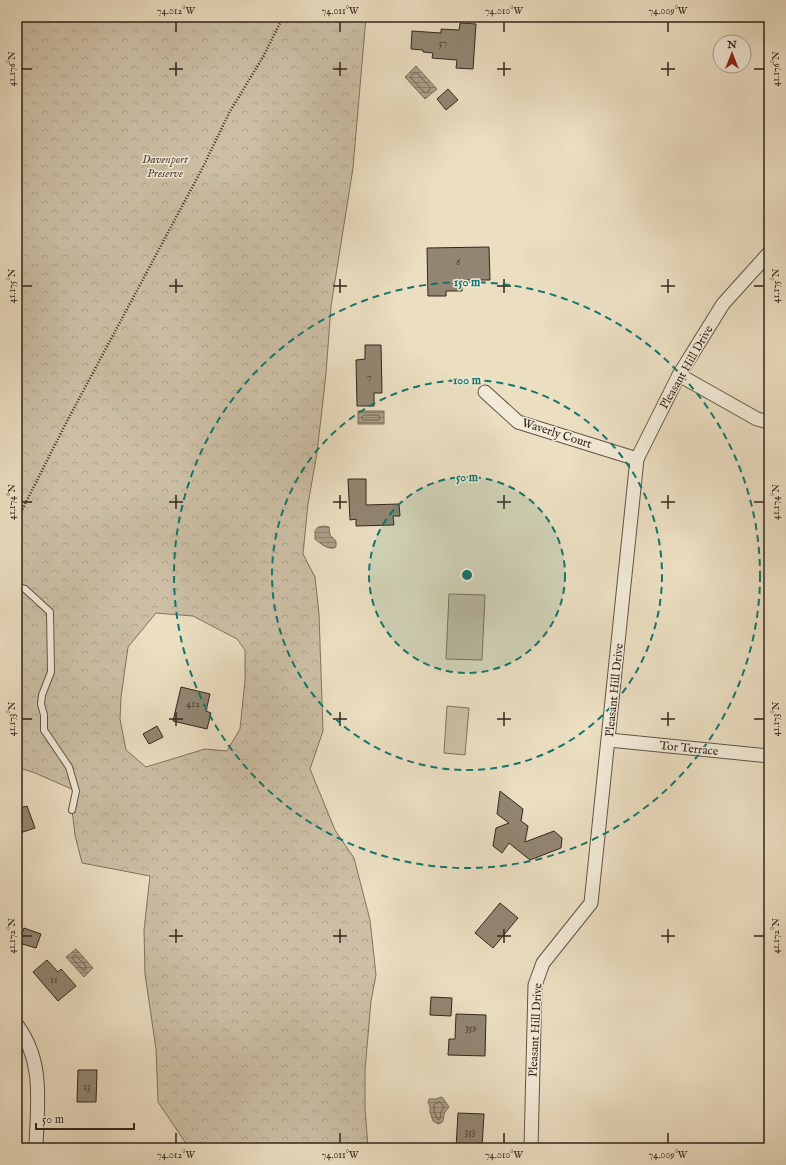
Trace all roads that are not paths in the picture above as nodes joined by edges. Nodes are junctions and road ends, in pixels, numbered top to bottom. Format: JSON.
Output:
{"nodes":[{"id":1,"x":769,"y":253,"type":"edge"},
{"id":2,"x":679,"y":375,"type":"junction"},
{"id":3,"x":485,"y":392,"type":"dead end"},
{"id":4,"x":769,"y":422,"type":"edge"},
{"id":5,"x":637,"y":459,"type":"junction"},
{"id":6,"x":17,"y":587,"type":"edge"},
{"id":7,"x":609,"y":740,"type":"junction"},
{"id":8,"x":769,"y":756,"type":"edge"},
{"id":9,"x":72,"y":810,"type":"dead end"},
{"id":10,"x":17,"y":1025,"type":"edge"},
{"id":11,"x":36,"y":1148,"type":"edge"},
{"id":12,"x":531,"y":1148,"type":"edge"}],
"edges":[{"from":1,"to":2,"type":"street","name":"Pleasant Hill Drive"},
{"from":2,"to":4,"type":"street"},
{"from":2,"to":5,"type":"street","name":"Pleasant Hill Drive"},
{"from":3,"to":5,"type":"street","name":"Waverly Court"},
{"from":5,"to":7,"type":"street","name":"Pleasant Hill Drive"},
{"from":6,"to":9,"type":"lane"},
{"from":7,"to":8,"type":"street","name":"Tor Terrace"},
{"from":7,"to":12,"type":"street","name":"Pleasant Hill Drive"},
{"from":10,"to":11,"type":"street"}]}
